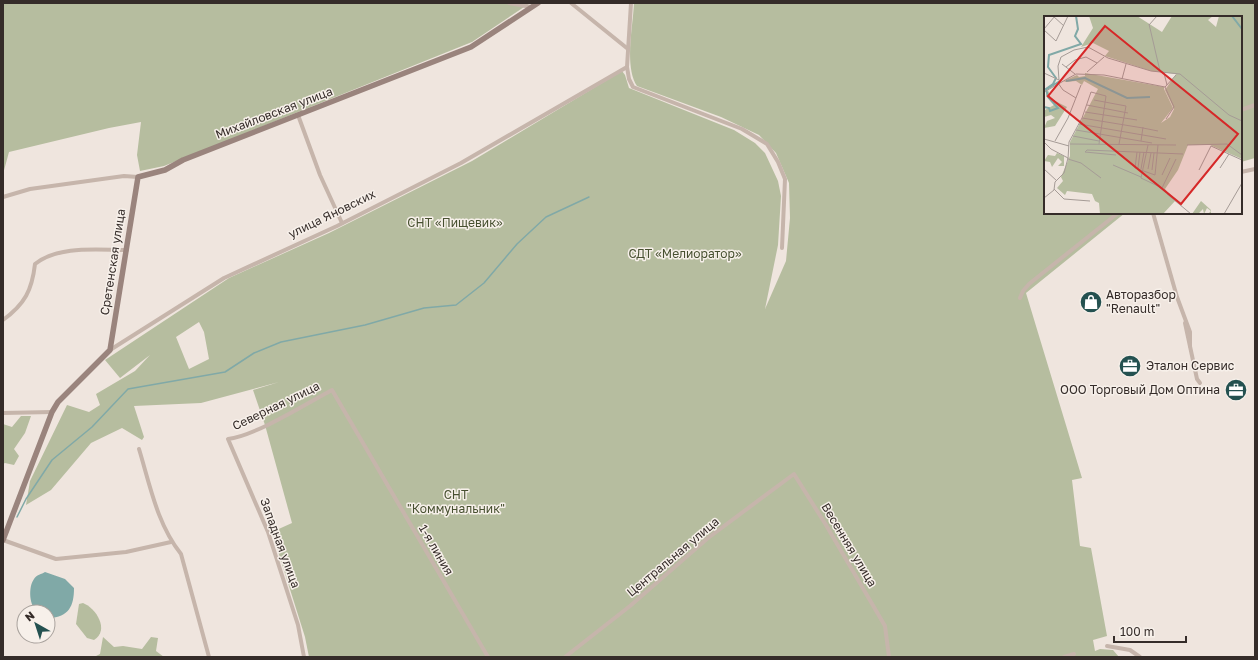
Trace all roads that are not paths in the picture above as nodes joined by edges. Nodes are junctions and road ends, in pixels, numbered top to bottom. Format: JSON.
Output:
{"nodes":[{"id":1,"x":509,"y":3,"type":"edge"},
{"id":2,"x":538,"y":3,"type":"edge"},
{"id":3,"x":571,"y":3,"type":"edge"},
{"id":4,"x":631,"y":3,"type":"edge"},
{"id":5,"x":531,"y":7,"type":"junction"},
{"id":6,"x":628,"y":49,"type":"junction"},
{"id":7,"x":627,"y":67,"type":"junction"},
{"id":8,"x":1255,"y":105,"type":"edge"},
{"id":9,"x":1242,"y":110,"type":"edge"},
{"id":10,"x":298,"y":115,"type":"junction"},
{"id":11,"x":1255,"y":169,"type":"edge"},
{"id":12,"x":1242,"y":172,"type":"edge"},
{"id":13,"x":138,"y":177,"type":"junction"},
{"id":14,"x":3,"y":197,"type":"edge"},
{"id":15,"x":1117,"y":214,"type":"edge"},
{"id":16,"x":1153,"y":214,"type":"edge"},
{"id":17,"x":342,"y":223,"type":"junction"},
{"id":18,"x":782,"y":248,"type":"dead end"},
{"id":19,"x":127,"y":250,"type":"junction"},
{"id":20,"x":1020,"y":298,"type":"dead end"},
{"id":21,"x":3,"y":320,"type":"edge"},
{"id":22,"x":110,"y":350,"type":"junction"},
{"id":23,"x":1200,"y":383,"type":"dead end"},
{"id":24,"x":332,"y":390,"type":"joint"},
{"id":25,"x":52,"y":412,"type":"junction"},
{"id":26,"x":3,"y":413,"type":"edge"},
{"id":27,"x":228,"y":439,"type":"joint"},
{"id":28,"x":139,"y":449,"type":"dead end"},
{"id":29,"x":794,"y":474,"type":"joint"},
{"id":30,"x":3,"y":540,"type":"edge"},
{"id":31,"x":171,"y":542,"type":"junction"},
{"id":32,"x":1107,"y":646,"type":"dead end"},
{"id":33,"x":1074,"y":654,"type":"dead end"},
{"id":34,"x":209,"y":657,"type":"edge"},
{"id":35,"x":304,"y":657,"type":"edge"},
{"id":36,"x":488,"y":657,"type":"edge"},
{"id":37,"x":565,"y":657,"type":"edge"},
{"id":38,"x":889,"y":657,"type":"edge"},
{"id":39,"x":1064,"y":657,"type":"edge"},
{"id":40,"x":1140,"y":657,"type":"edge"}],
"edges":[{"from":1,"to":5,"type":"street"},
{"from":2,"to":5,"type":"street","name":"Михайловская улица"},
{"from":3,"to":6,"type":"street"},
{"from":4,"to":6,"type":"street"},
{"from":5,"to":10,"type":"street","name":"Михайловская улица"},
{"from":6,"to":7,"type":"street"},
{"from":7,"to":17,"type":"street","name":"улица Яновских"},
{"from":7,"to":18,"type":"street"},
{"from":8,"to":9,"type":"street"},
{"from":10,"to":13,"type":"street","name":"Михайловская улица"},
{"from":10,"to":17,"type":"street"},
{"from":11,"to":12,"type":"street"},
{"from":13,"to":14,"type":"street","name":"Михайловская улица"},
{"from":13,"to":19,"type":"street","name":"Сретенская улица"},
{"from":15,"to":20,"type":"street"},
{"from":16,"to":23,"type":"street"},
{"from":17,"to":22,"type":"street","name":"улица Яновских"},
{"from":19,"to":21,"type":"street"},
{"from":19,"to":22,"type":"street","name":"Сретенская улица"},
{"from":22,"to":25,"type":"street","name":"улица Яновских"},
{"from":24,"to":27,"type":"street","name":"Северная улица"},
{"from":24,"to":36,"type":"street","name":"1-я линия"},
{"from":25,"to":26,"type":"street"},
{"from":25,"to":30,"type":"street","name":"улица Яновских"},
{"from":27,"to":35,"type":"street","name":"Западная улица"},
{"from":28,"to":31,"type":"street"},
{"from":29,"to":37,"type":"street","name":"Центральная улица"},
{"from":29,"to":38,"type":"street","name":"Весенняя улица"},
{"from":30,"to":31,"type":"street"},
{"from":31,"to":34,"type":"street"},
{"from":32,"to":40,"type":"street"},
{"from":33,"to":39,"type":"street"}]}
